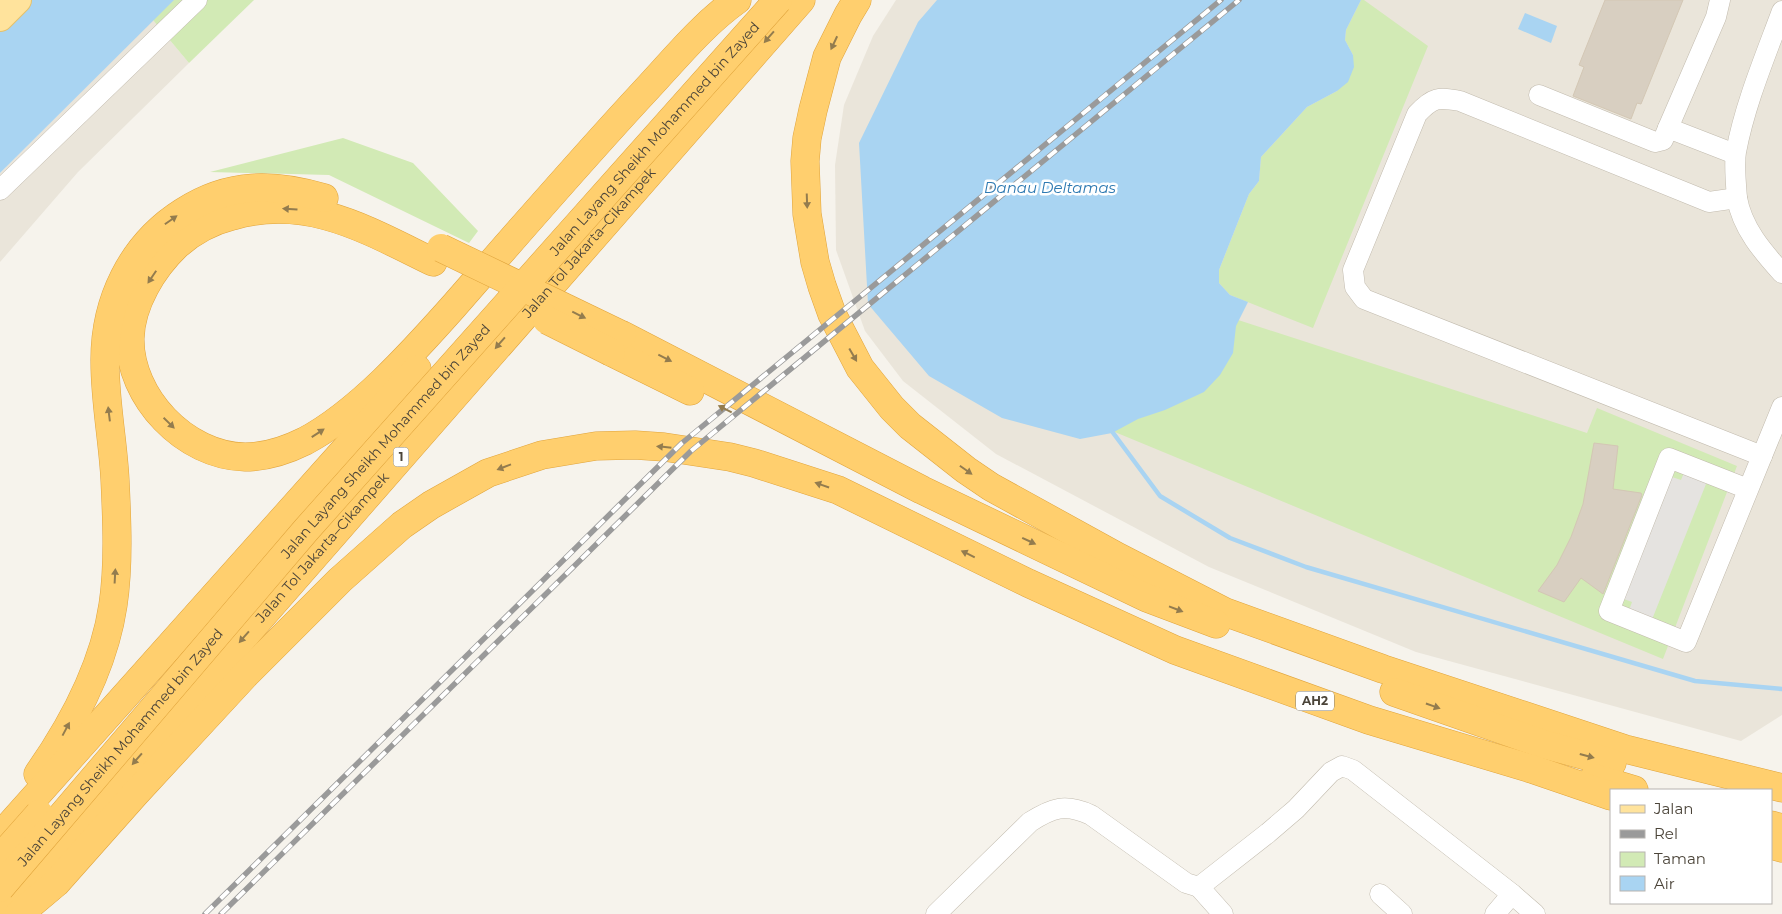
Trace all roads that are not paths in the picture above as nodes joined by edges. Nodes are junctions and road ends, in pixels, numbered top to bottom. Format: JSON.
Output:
{"nodes":[{"id":1,"x":18,"y":0,"type":"edge"},
{"id":2,"x":197,"y":0,"type":"edge"},
{"id":3,"x":737,"y":0,"type":"edge"},
{"id":4,"x":744,"y":0,"type":"edge"},
{"id":5,"x":766,"y":0,"type":"edge"},
{"id":6,"x":778,"y":0,"type":"edge"},
{"id":7,"x":801,"y":0,"type":"edge"},
{"id":8,"x":858,"y":0,"type":"edge"},
{"id":9,"x":1720,"y":0,"type":"edge"},
{"id":10,"x":1782,"y":10,"type":"edge"},
{"id":11,"x":0,"y":18,"type":"edge"},
{"id":12,"x":1539,"y":95,"type":"dead end"},
{"id":13,"x":1668,"y":128,"type":"junction"},
{"id":14,"x":1735,"y":154,"type":"junction"},
{"id":15,"x":0,"y":190,"type":"edge"},
{"id":16,"x":1737,"y":198,"type":"junction"},
{"id":17,"x":437,"y":255,"type":"junction"},
{"id":18,"x":1782,"y":273,"type":"edge"},
{"id":19,"x":616,"y":344,"type":"junction"},
{"id":20,"x":1782,"y":407,"type":"edge"},
{"id":21,"x":1762,"y":456,"type":"junction"},
{"id":22,"x":1748,"y":489,"type":"junction"},
{"id":23,"x":1030,"y":575,"type":"junction"},
{"id":24,"x":1782,"y":788,"type":"edge"},
{"id":25,"x":1631,"y":789,"type":"edge"},
{"id":26,"x":1713,"y":789,"type":"edge"},
{"id":27,"x":1610,"y":796,"type":"edge"},
{"id":28,"x":0,"y":828,"type":"edge"},
{"id":29,"x":0,"y":836,"type":"edge"},
{"id":30,"x":0,"y":858,"type":"edge"},
{"id":31,"x":1199,"y":887,"type":"junction"},
{"id":32,"x":0,"y":888,"type":"edge"},
{"id":33,"x":1380,"y":894,"type":"dead end"},
{"id":34,"x":1512,"y":894,"type":"junction"},
{"id":35,"x":1,"y":914,"type":"edge"},
{"id":36,"x":19,"y":914,"type":"edge"},
{"id":37,"x":936,"y":914,"type":"edge"},
{"id":38,"x":1223,"y":914,"type":"edge"},
{"id":39,"x":1402,"y":914,"type":"edge"},
{"id":40,"x":1495,"y":914,"type":"edge"},
{"id":41,"x":1534,"y":914,"type":"edge"}],
"edges":[{"from":1,"to":11,"type":"main road"},
{"from":2,"to":15,"type":"street"},
{"from":17,"to":3,"type":"highway","one_way":true},
{"from":4,"to":29,"type":"highway"},
{"from":5,"to":30,"type":"highway","name":"Jalan Layang Sheikh Mohammed bin Zayed","bridge":true},
{"from":6,"to":32,"type":"highway","name":"Jalan Layang Sheikh Mohammed bin Zayed","number":"1","bridge":true},
{"from":7,"to":35,"type":"highway","name":"Jalan Tol Jakarta–Cikampek","number":"1","one_way":true},
{"from":8,"to":24,"type":"highway","one_way":true},
{"from":9,"to":13,"type":"street"},
{"from":10,"to":14,"type":"street"},
{"from":12,"to":13,"type":"street"},
{"from":13,"to":14,"type":"street"},
{"from":14,"to":16,"type":"street"},
{"from":16,"to":18,"type":"street"},
{"from":16,"to":21,"type":"street"},
{"from":17,"to":19,"type":"highway","bridge":true},
{"from":28,"to":17,"type":"highway","one_way":true},
{"from":23,"to":19,"type":"highway","one_way":true},
{"from":19,"to":26,"type":"highway","one_way":true},
{"from":20,"to":21,"type":"street"},
{"from":21,"to":22,"type":"street"},
{"from":22,"to":22,"type":"street"},
{"from":23,"to":25,"type":"highway","number":"AH2"},
{"from":23,"to":27,"type":"highway","number":"AH2"},
{"from":23,"to":36,"type":"highway","one_way":true},
{"from":31,"to":34,"type":"street"},
{"from":31,"to":37,"type":"street"},
{"from":31,"to":38,"type":"street"},
{"from":33,"to":39,"type":"street"},
{"from":34,"to":40,"type":"street"},
{"from":34,"to":41,"type":"street"}]}
